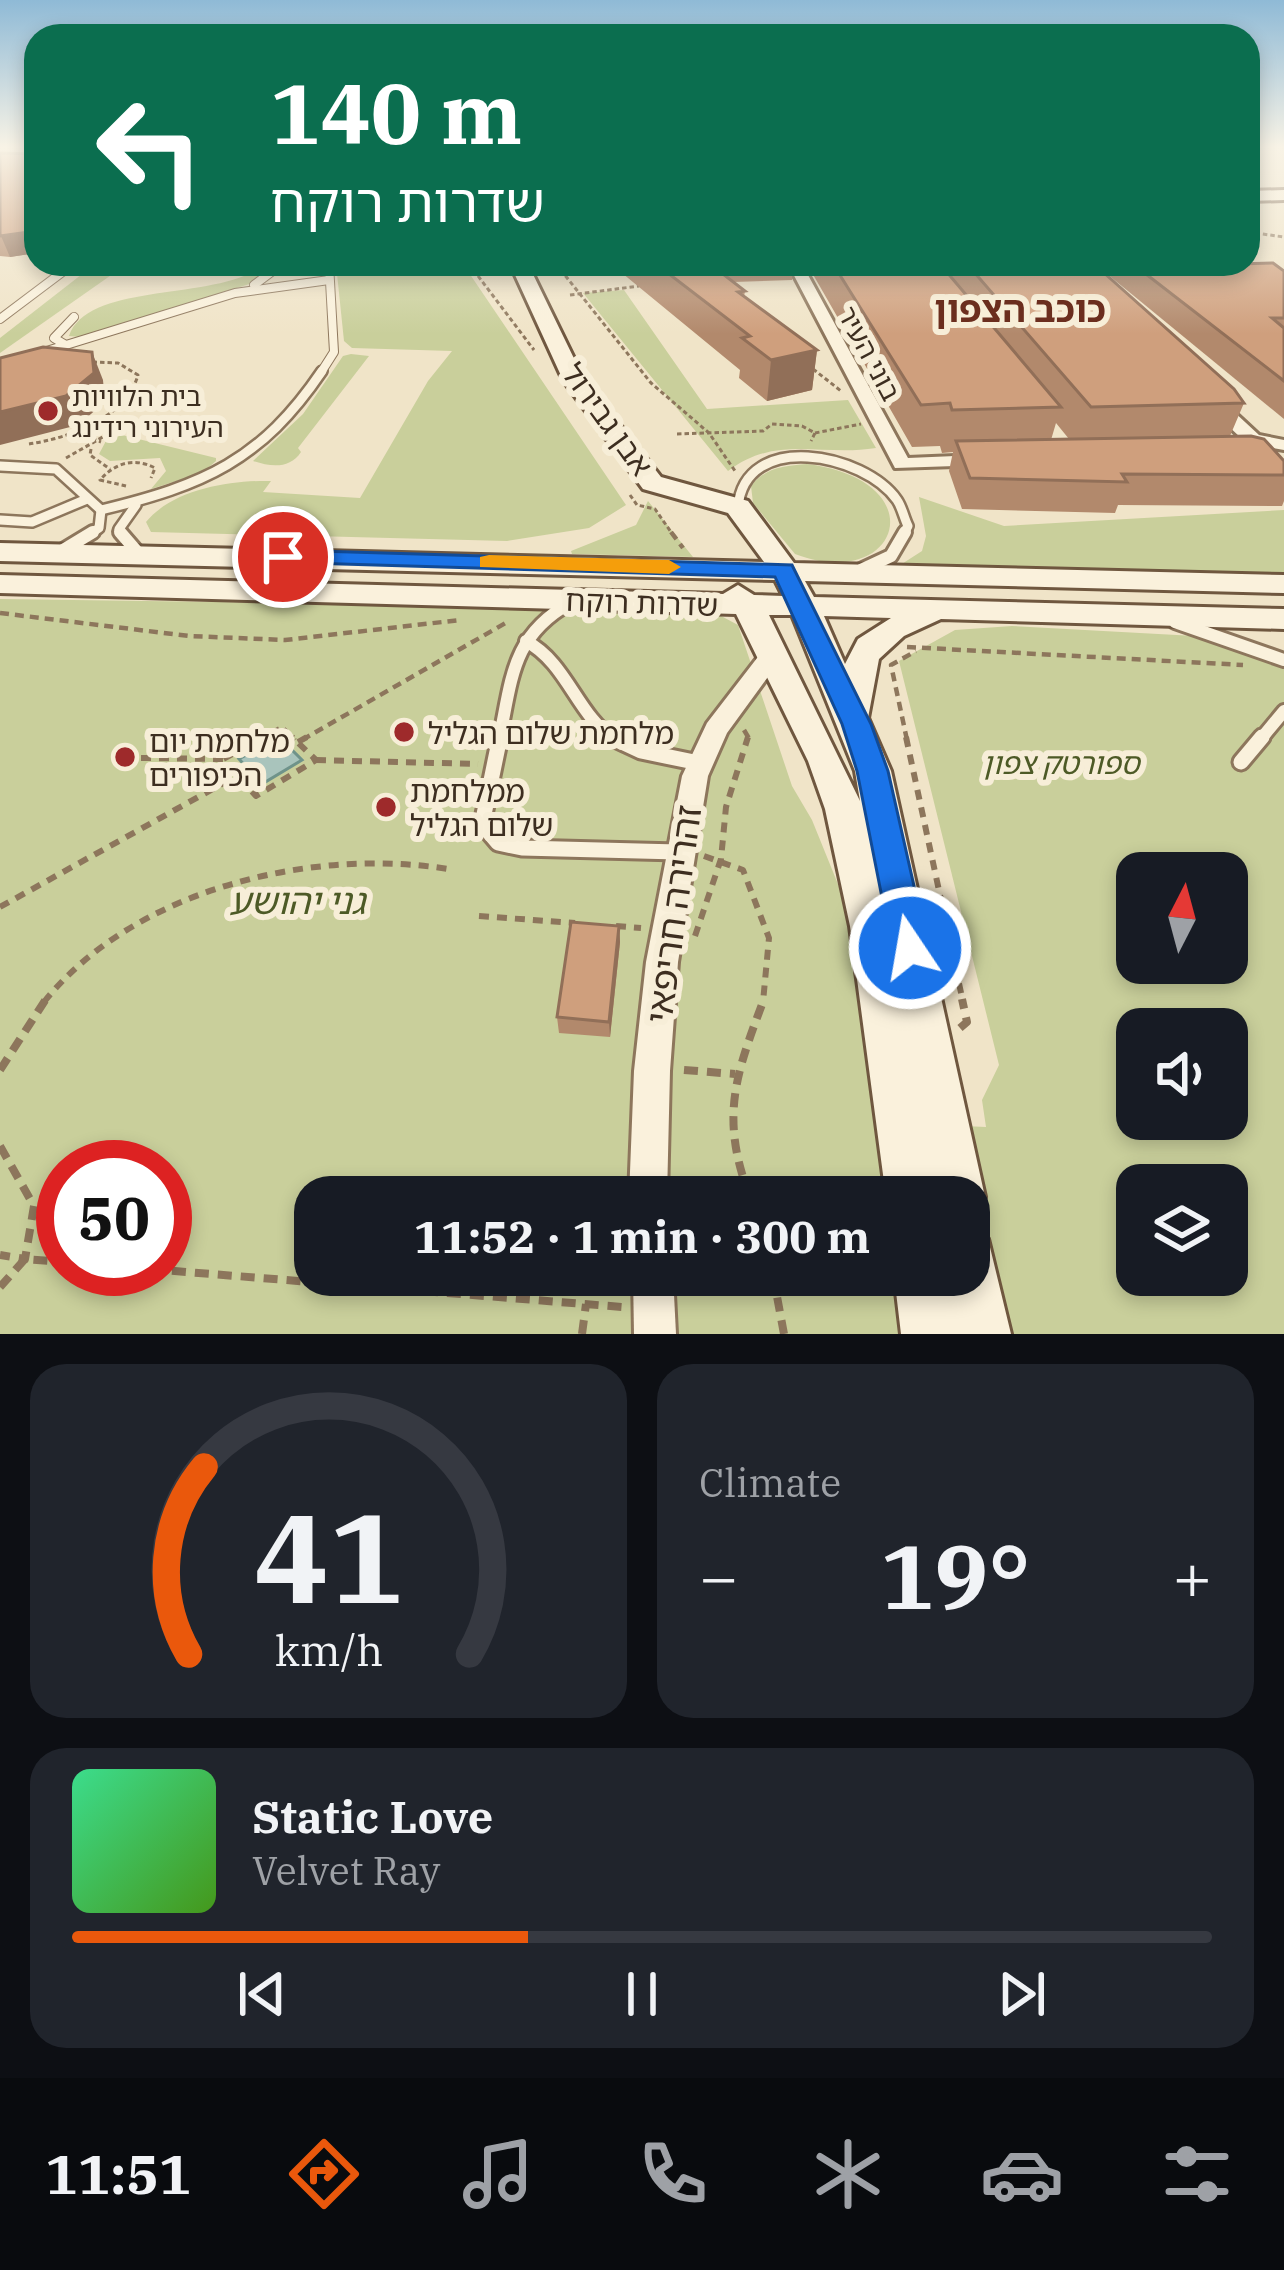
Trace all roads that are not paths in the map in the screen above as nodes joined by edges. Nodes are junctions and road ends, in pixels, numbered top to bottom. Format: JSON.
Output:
{"nodes":[{"id":1,"x":57,"y":276,"type":"edge"},
{"id":2,"x":525,"y":276,"type":"edge"},
{"id":3,"x":801,"y":276,"type":"edge"},
{"id":4,"x":269,"y":277,"type":"joint"},
{"id":5,"x":329,"y":278,"type":"junction"},
{"id":6,"x":236,"y":293,"type":"junction"},
{"id":7,"x":74,"y":317,"type":"dead end"},
{"id":8,"x":0,"y":319,"type":"edge"},
{"id":9,"x":66,"y":344,"type":"junction"},
{"id":10,"x":39,"y":358,"type":"edge"},
{"id":11,"x":1202,"y":391,"type":"edge"},
{"id":12,"x":1284,"y":445,"type":"edge"},
{"id":13,"x":1246,"y":447,"type":"junction"},
{"id":14,"x":1219,"y":455,"type":"edge"},
{"id":15,"x":998,"y":461,"type":"edge"},
{"id":16,"x":0,"y":466,"type":"edge"},
{"id":17,"x":1284,"y":469,"type":"edge"},
{"id":18,"x":150,"y":498,"type":"junction"},
{"id":19,"x":86,"y":500,"type":"junction"},
{"id":20,"x":738,"y":507,"type":"junction"},
{"id":21,"x":101,"y":510,"type":"junction"},
{"id":22,"x":0,"y":520,"type":"edge"},
{"id":23,"x":0,"y":552,"type":"edge"},
{"id":24,"x":55,"y":554,"type":"junction"},
{"id":25,"x":140,"y":555,"type":"junction"},
{"id":26,"x":718,"y":568,"type":"junction"},
{"id":27,"x":784,"y":570,"type":"junction"},
{"id":28,"x":849,"y":573,"type":"junction"},
{"id":29,"x":0,"y":584,"type":"edge"},
{"id":30,"x":1284,"y":584,"type":"edge"},
{"id":31,"x":575,"y":600,"type":"junction"},
{"id":32,"x":747,"y":605,"type":"junction"},
{"id":33,"x":804,"y":606,"type":"junction"},
{"id":34,"x":950,"y":610,"type":"junction"},
{"id":35,"x":1157,"y":616,"type":"junction"},
{"id":36,"x":1284,"y":619,"type":"edge"},
{"id":37,"x":526,"y":641,"type":"junction"},
{"id":38,"x":772,"y":655,"type":"junction"},
{"id":39,"x":1284,"y":661,"type":"edge"},
{"id":40,"x":1284,"y":710,"type":"edge"},
{"id":41,"x":856,"y":724,"type":"junction"},
{"id":42,"x":1241,"y":762,"type":"dead end"},
{"id":43,"x":699,"y":763,"type":"junction"},
{"id":44,"x":679,"y":852,"type":"junction"},
{"id":45,"x":924,"y":1125,"type":"junction"},
{"id":46,"x":649,"y":1176,"type":"edge"},
{"id":47,"x":916,"y":1176,"type":"edge"},
{"id":48,"x":948,"y":1176,"type":"edge"},
{"id":49,"x":925,"y":1296,"type":"edge"},
{"id":50,"x":976,"y":1296,"type":"edge"},
{"id":51,"x":930,"y":1334,"type":"edge"},
{"id":52,"x":982,"y":1334,"type":"edge"}],
"edges":[{"from":1,"to":8,"type":"lane"},
{"from":2,"to":20,"type":"main road","name":"אבן גבירול"},
{"from":3,"to":15,"type":"street","name":"בוני העיר"},
{"from":4,"to":5,"type":"lane"},
{"from":4,"to":6,"type":"lane"},
{"from":5,"to":6,"type":"lane"},
{"from":5,"to":18,"type":"lane"},
{"from":6,"to":9,"type":"lane"},
{"from":7,"to":9,"type":"lane"},
{"from":9,"to":10,"type":"lane"},
{"from":11,"to":13,"type":"street"},
{"from":12,"to":13,"type":"street"},
{"from":13,"to":14,"type":"street"},
{"from":13,"to":17,"type":"street"},
{"from":16,"to":19,"type":"lane"},
{"from":18,"to":21,"type":"lane"},
{"from":18,"to":25,"type":"lane"},
{"from":19,"to":21,"type":"lane"},
{"from":19,"to":22,"type":"lane"},
{"from":20,"to":27,"type":"main road"},
{"from":20,"to":28,"type":"lane"},
{"from":21,"to":24,"type":"lane"},
{"from":23,"to":24,"type":"main road","name":"שדרות רוקח"},
{"from":24,"to":25,"type":"main road","name":"שדרות רוקח"},
{"from":25,"to":26,"type":"main road","name":"שדרות רוקח"},
{"from":26,"to":27,"type":"main road","name":"שדרות רוקח"},
{"from":26,"to":32,"type":"main road"},
{"from":27,"to":28,"type":"main road","name":"שדרות רוקח"},
{"from":27,"to":33,"type":"main road"},
{"from":28,"to":30,"type":"main road","name":"שדרות רוקח"},
{"from":29,"to":31,"type":"main road","name":"שדרות רוקח"},
{"from":31,"to":32,"type":"main road","name":"שדרות רוקח"},
{"from":31,"to":37,"type":"lane"},
{"from":32,"to":33,"type":"main road","name":"שדרות רוקח"},
{"from":32,"to":38,"type":"main road"},
{"from":33,"to":34,"type":"main road","name":"שדרות רוקח"},
{"from":33,"to":41,"type":"main road"},
{"from":34,"to":35,"type":"main road","name":"שדרות רוקח"},
{"from":34,"to":41,"type":"main road"},
{"from":35,"to":36,"type":"main road","name":"שדרות רוקח"},
{"from":35,"to":39,"type":"lane"},
{"from":37,"to":43,"type":"lane"},
{"from":37,"to":44,"type":"lane"},
{"from":38,"to":43,"type":"street","name":"זהרירה חריפאי"},
{"from":38,"to":45,"type":"main road"},
{"from":40,"to":42,"type":"lane"},
{"from":41,"to":45,"type":"main road"},
{"from":43,"to":44,"type":"street","name":"זהרירה חריפאי"},
{"from":44,"to":46,"type":"street","name":"זהרירה חריפאי"},
{"from":45,"to":47,"type":"main road"},
{"from":45,"to":48,"type":"main road"},
{"from":49,"to":51,"type":"main road"},
{"from":50,"to":52,"type":"main road"}]}
